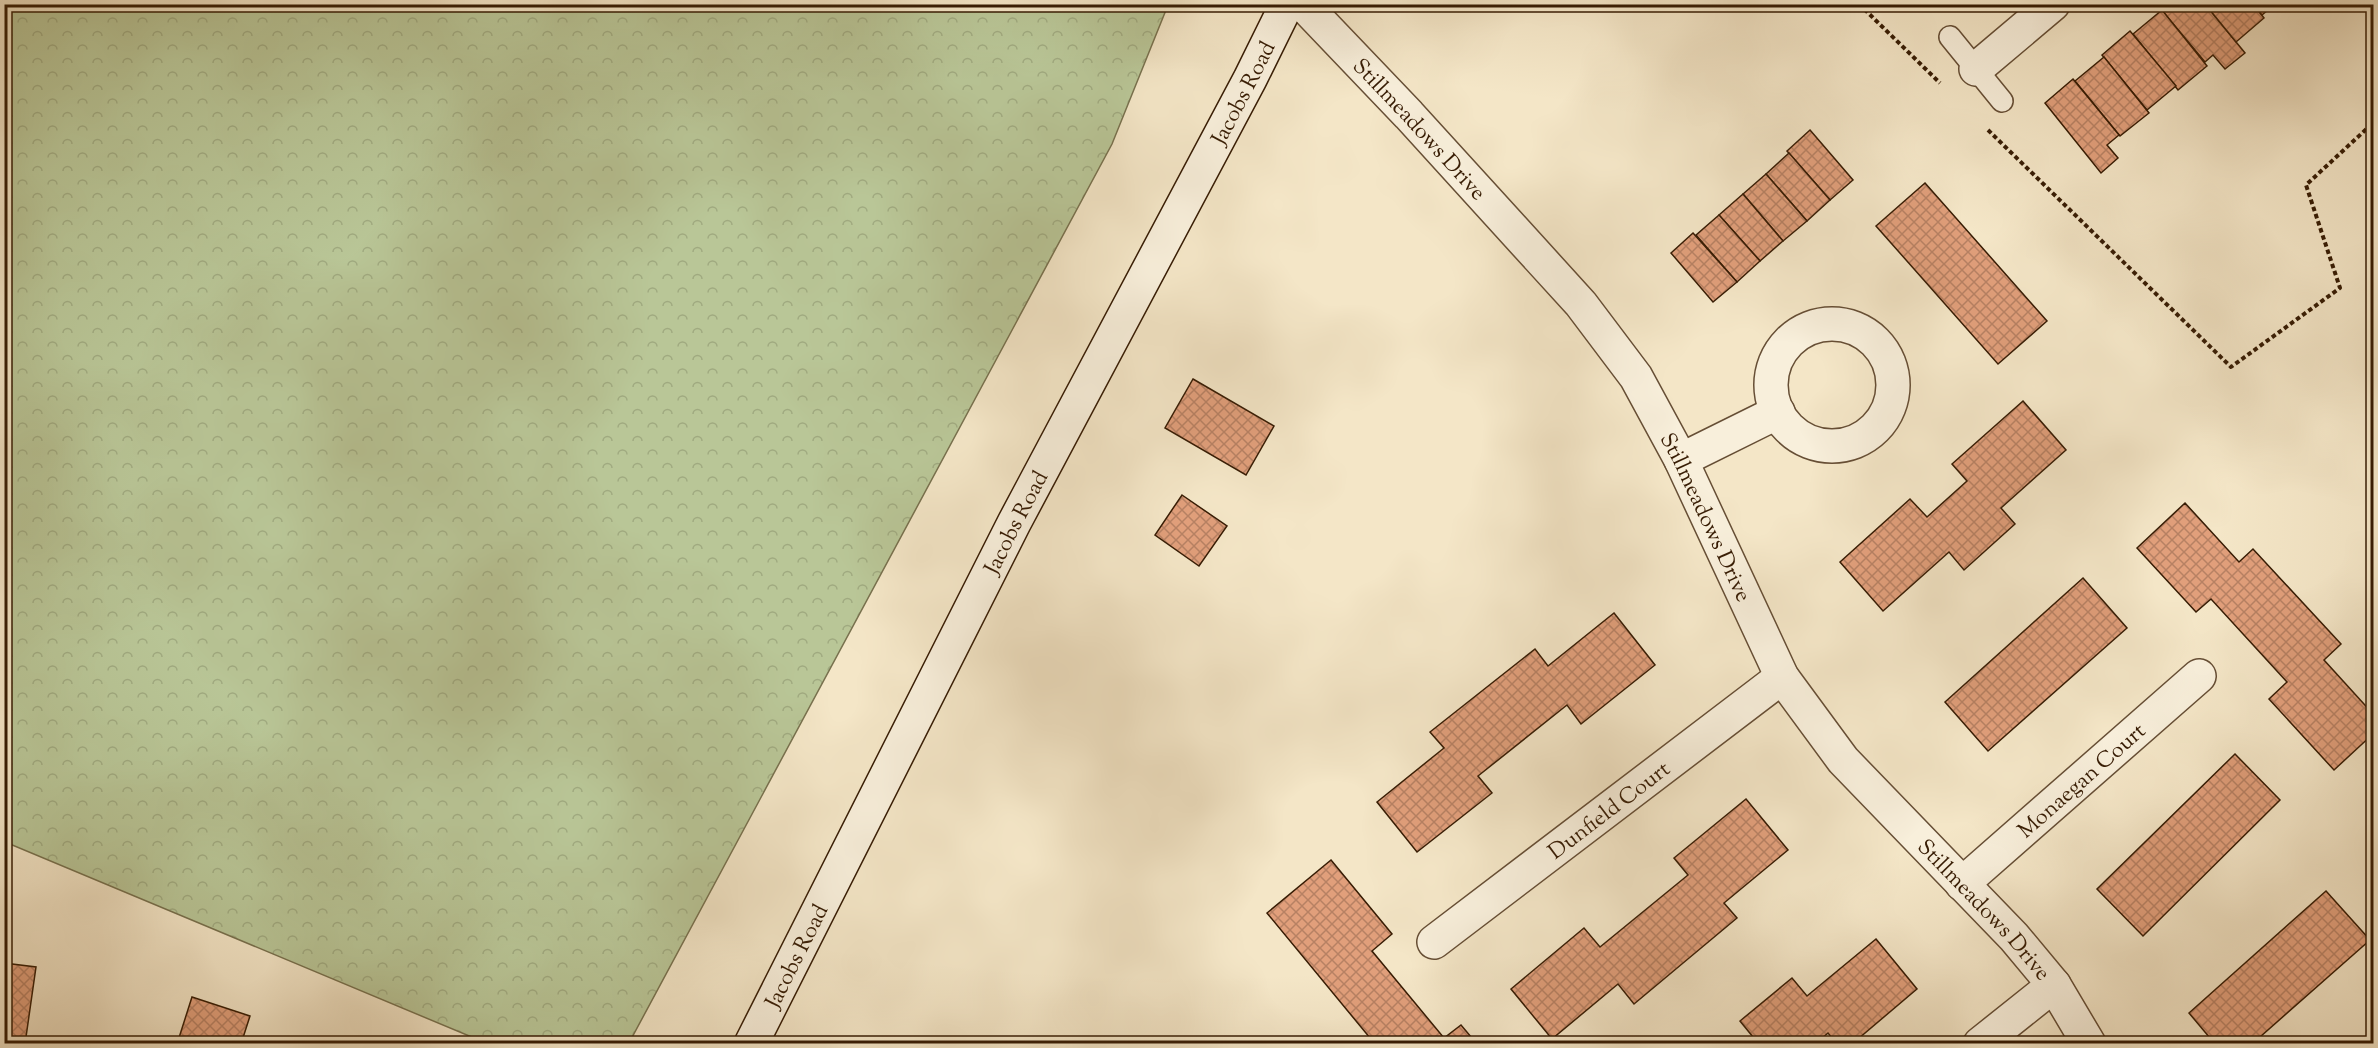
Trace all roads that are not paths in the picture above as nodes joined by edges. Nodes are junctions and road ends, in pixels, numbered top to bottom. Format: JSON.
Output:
{"nodes":[{"id":1,"x":1287,"y":4,"type":"edge"},
{"id":2,"x":1303,"y":4,"type":"edge"},
{"id":3,"x":2053,"y":4,"type":"edge"},
{"id":4,"x":1950,"y":37,"type":"dead end"},
{"id":5,"x":1976,"y":69,"type":"junction"},
{"id":6,"x":2002,"y":100,"type":"dead end"},
{"id":7,"x":1778,"y":412,"type":"dead end"},
{"id":8,"x":1681,"y":460,"type":"junction"},
{"id":9,"x":2199,"y":676,"type":"dead end"},
{"id":10,"x":1782,"y":677,"type":"junction"},
{"id":11,"x":1962,"y":884,"type":"junction"},
{"id":12,"x":1434,"y":942,"type":"dead end"},
{"id":13,"x":2054,"y":985,"type":"junction"},
{"id":14,"x":751,"y":1044,"type":"edge"},
{"id":15,"x":1980,"y":1044,"type":"edge"},
{"id":16,"x":2090,"y":1044,"type":"edge"}],
"edges":[{"from":1,"to":14,"type":"street","name":"Jacobs Road"},
{"from":2,"to":8,"type":"street","name":"Stillmeadows Drive"},
{"from":3,"to":5,"type":"street"},
{"from":4,"to":5,"type":"lane"},
{"from":5,"to":6,"type":"lane"},
{"from":7,"to":8,"type":"street"},
{"from":8,"to":10,"type":"street","name":"Stillmeadows Drive"},
{"from":9,"to":11,"type":"street","name":"Monaegan Court"},
{"from":10,"to":11,"type":"street","name":"Stillmeadows Drive"},
{"from":10,"to":12,"type":"street","name":"Dunfield Court"},
{"from":11,"to":13,"type":"street","name":"Stillmeadows Drive"},
{"from":13,"to":15,"type":"street"},
{"from":13,"to":16,"type":"street","name":"Stillmeadows Drive"}]}
